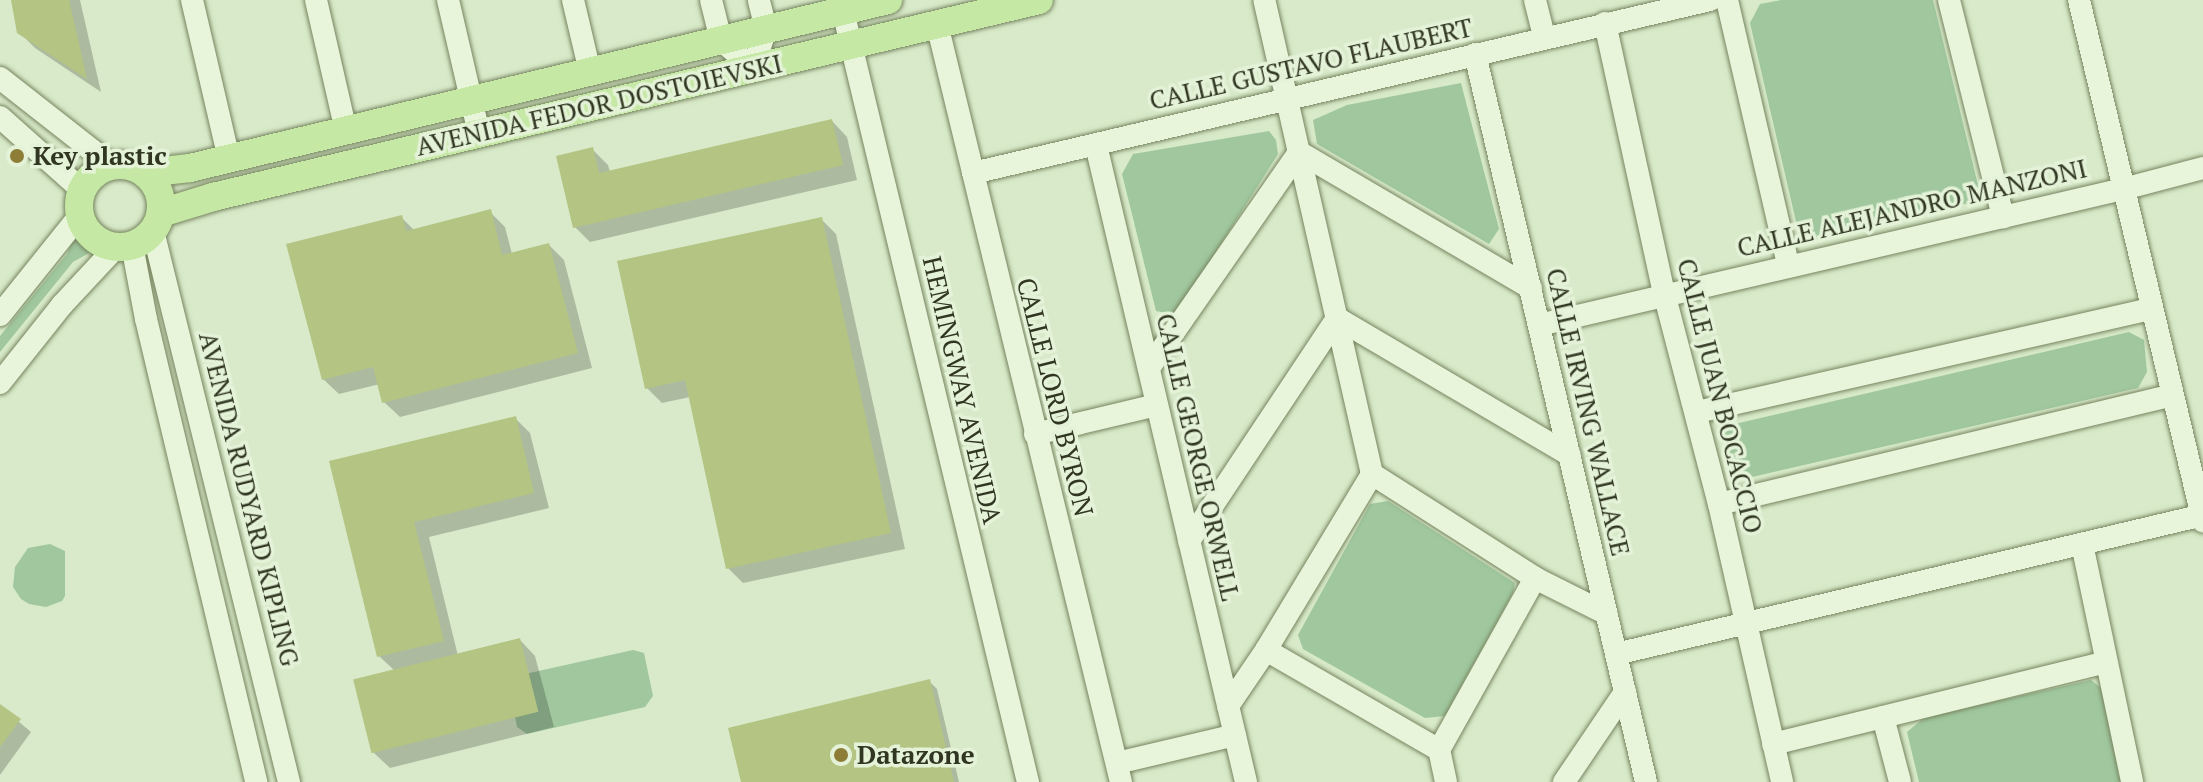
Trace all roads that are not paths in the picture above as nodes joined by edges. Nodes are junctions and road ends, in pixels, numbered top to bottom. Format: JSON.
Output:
{"nodes":[{"id":1,"x":192,"y":0,"type":"edge"},
{"id":2,"x":316,"y":0,"type":"edge"},
{"id":3,"x":448,"y":0,"type":"edge"},
{"id":4,"x":573,"y":0,"type":"edge"},
{"id":5,"x":711,"y":0,"type":"edge"},
{"id":6,"x":759,"y":0,"type":"edge"},
{"id":7,"x":888,"y":0,"type":"edge"},
{"id":8,"x":1039,"y":0,"type":"edge"},
{"id":9,"x":1264,"y":0,"type":"edge"},
{"id":10,"x":1535,"y":0,"type":"edge"},
{"id":11,"x":1710,"y":0,"type":"edge"},
{"id":12,"x":1727,"y":0,"type":"edge"},
{"id":13,"x":1949,"y":0,"type":"edge"},
{"id":14,"x":2079,"y":0,"type":"edge"},
{"id":15,"x":843,"y":11,"type":"junction"},
{"id":16,"x":1605,"y":23,"type":"junction"},
{"id":17,"x":937,"y":24,"type":"junction"},
{"id":18,"x":766,"y":29,"type":"junction"},
{"id":19,"x":1544,"y":37,"type":"junction"},
{"id":20,"x":721,"y":40,"type":"junction"},
{"id":21,"x":854,"y":44,"type":"junction"},
{"id":22,"x":1475,"y":54,"type":"junction"},
{"id":23,"x":753,"y":68,"type":"junction"},
{"id":24,"x":590,"y":72,"type":"junction"},
{"id":25,"x":0,"y":78,"type":"edge"},
{"id":26,"x":1287,"y":97,"type":"junction"},
{"id":27,"x":471,"y":101,"type":"junction"},
{"id":28,"x":0,"y":117,"type":"edge"},
{"id":29,"x":346,"y":131,"type":"junction"},
{"id":30,"x":479,"y":133,"type":"junction"},
{"id":31,"x":1096,"y":145,"type":"junction"},
{"id":32,"x":1299,"y":152,"type":"junction"},
{"id":33,"x":229,"y":159,"type":"junction"},
{"id":34,"x":111,"y":165,"type":"junction"},
{"id":35,"x":2203,"y":168,"type":"edge"},
{"id":36,"x":146,"y":173,"type":"junction"},
{"id":37,"x":973,"y":173,"type":"junction"},
{"id":38,"x":2123,"y":189,"type":"junction"},
{"id":39,"x":81,"y":203,"type":"junction"},
{"id":40,"x":2003,"y":217,"type":"junction"},
{"id":41,"x":141,"y":234,"type":"junction"},
{"id":42,"x":1788,"y":265,"type":"junction"},
{"id":43,"x":1531,"y":288,"type":"junction"},
{"id":44,"x":1664,"y":293,"type":"junction"},
{"id":45,"x":2151,"y":309,"type":"junction"},
{"id":46,"x":0,"y":315,"type":"edge"},
{"id":47,"x":1337,"y":318,"type":"junction"},
{"id":48,"x":1539,"y":325,"type":"junction"},
{"id":49,"x":1149,"y":368,"type":"junction"},
{"id":50,"x":0,"y":383,"type":"edge"},
{"id":51,"x":2172,"y":395,"type":"junction"},
{"id":52,"x":1157,"y":405,"type":"junction"},
{"id":53,"x":1697,"y":412,"type":"junction"},
{"id":54,"x":1035,"y":434,"type":"junction"},
{"id":55,"x":1570,"y":455,"type":"junction"},
{"id":56,"x":1372,"y":474,"type":"junction"},
{"id":57,"x":1719,"y":504,"type":"junction"},
{"id":58,"x":2203,"y":517,"type":"edge"},
{"id":59,"x":1189,"y":541,"type":"junction"},
{"id":60,"x":2082,"y":544,"type":"junction"},
{"id":61,"x":1535,"y":578,"type":"junction"},
{"id":62,"x":1607,"y":614,"type":"junction"},
{"id":63,"x":1745,"y":623,"type":"junction"},
{"id":64,"x":1266,"y":650,"type":"junction"},
{"id":65,"x":1616,"y":654,"type":"junction"},
{"id":66,"x":2106,"y":662,"type":"junction"},
{"id":67,"x":1625,"y":692,"type":"junction"},
{"id":68,"x":1228,"y":706,"type":"junction"},
{"id":69,"x":1883,"y":717,"type":"junction"},
{"id":70,"x":1235,"y":735,"type":"junction"},
{"id":71,"x":1773,"y":744,"type":"junction"},
{"id":72,"x":1439,"y":750,"type":"junction"},
{"id":73,"x":1119,"y":772,"type":"edge"},
{"id":74,"x":256,"y":782,"type":"edge"},
{"id":75,"x":289,"y":782,"type":"edge"},
{"id":76,"x":1028,"y":782,"type":"edge"},
{"id":77,"x":1246,"y":782,"type":"edge"},
{"id":78,"x":1446,"y":782,"type":"edge"},
{"id":79,"x":1564,"y":782,"type":"edge"},
{"id":80,"x":1646,"y":782,"type":"edge"},
{"id":81,"x":1782,"y":782,"type":"edge"},
{"id":82,"x":1900,"y":782,"type":"edge"},
{"id":83,"x":2132,"y":782,"type":"edge"}],
"edges":[{"from":1,"to":33,"type":"street"},
{"from":2,"to":29,"type":"street"},
{"from":3,"to":27,"type":"street"},
{"from":4,"to":24,"type":"street"},
{"from":5,"to":20,"type":"street"},
{"from":6,"to":18,"type":"street"},
{"from":7,"to":15,"type":"main road","name":"AVENIDA FEDOR DOSTOIEVSKI"},
{"from":8,"to":17,"type":"main road","name":"AVENIDA FEDOR DOSTOIEVSKI"},
{"from":9,"to":26,"type":"street"},
{"from":10,"to":19,"type":"street"},
{"from":11,"to":16,"type":"street","name":"CALLE GUSTAVO FLAUBERT"},
{"from":12,"to":42,"type":"street"},
{"from":13,"to":40,"type":"street"},
{"from":14,"to":38,"type":"street"},
{"from":15,"to":18,"type":"main road","name":"AVENIDA FEDOR DOSTOIEVSKI"},
{"from":15,"to":21,"type":"street","name":"HEMINGWAY AVENIDA"},
{"from":16,"to":19,"type":"street","name":"CALLE GUSTAVO FLAUBERT"},
{"from":16,"to":44,"type":"street","name":"CALLE JUAN BOCACCIO"},
{"from":17,"to":21,"type":"main road","name":"AVENIDA FEDOR DOSTOIEVSKI"},
{"from":17,"to":37,"type":"street","name":"CALLE LORD BYRON"},
{"from":18,"to":20,"type":"main road","name":"AVENIDA FEDOR DOSTOIEVSKI"},
{"from":18,"to":23,"type":"street"},
{"from":19,"to":22,"type":"street","name":"CALLE GUSTAVO FLAUBERT"},
{"from":20,"to":23,"type":"street"},
{"from":20,"to":24,"type":"main road","name":"AVENIDA FEDOR DOSTOIEVSKI"},
{"from":21,"to":23,"type":"main road","name":"AVENIDA FEDOR DOSTOIEVSKI"},
{"from":21,"to":76,"type":"street","name":"HEMINGWAY AVENIDA"},
{"from":22,"to":26,"type":"street","name":"CALLE GUSTAVO FLAUBERT"},
{"from":22,"to":43,"type":"street","name":"CALLE IRVING WALLACE"},
{"from":23,"to":30,"type":"main road","name":"AVENIDA FEDOR DOSTOIEVSKI"},
{"from":24,"to":27,"type":"main road","name":"AVENIDA FEDOR DOSTOIEVSKI"},
{"from":25,"to":34,"type":"street"},
{"from":26,"to":31,"type":"street","name":"CALLE GUSTAVO FLAUBERT"},
{"from":26,"to":32,"type":"street"},
{"from":27,"to":29,"type":"main road","name":"AVENIDA FEDOR DOSTOIEVSKI"},
{"from":27,"to":30,"type":"street"},
{"from":28,"to":39,"type":"street"},
{"from":29,"to":33,"type":"main road","name":"AVENIDA FEDOR DOSTOIEVSKI"},
{"from":30,"to":41,"type":"main road","name":"AVENIDA FEDOR DOSTOIEVSKI"},
{"from":31,"to":37,"type":"street","name":"CALLE GUSTAVO FLAUBERT"},
{"from":31,"to":49,"type":"street","name":"CALLE GEORGE ORWELL"},
{"from":32,"to":43,"type":"street"},
{"from":32,"to":47,"type":"street"},
{"from":32,"to":49,"type":"street"},
{"from":33,"to":36,"type":"main road","name":"AVENIDA FEDOR DOSTOIEVSKI"},
{"from":34,"to":36,"type":"main road"},
{"from":34,"to":39,"type":"main road"},
{"from":35,"to":38,"type":"street","name":"CALLE ALEJANDRO MANZONI"},
{"from":36,"to":41,"type":"main road"},
{"from":37,"to":54,"type":"street","name":"CALLE LORD BYRON"},
{"from":38,"to":40,"type":"street","name":"CALLE ALEJANDRO MANZONI"},
{"from":38,"to":45,"type":"street"},
{"from":39,"to":41,"type":"main road"},
{"from":39,"to":46,"type":"street"},
{"from":40,"to":42,"type":"street","name":"CALLE ALEJANDRO MANZONI"},
{"from":41,"to":50,"type":"street"},
{"from":41,"to":74,"type":"street"},
{"from":41,"to":75,"type":"street","name":"AVENIDA RUDYARD KIPLING"},
{"from":42,"to":44,"type":"street","name":"CALLE ALEJANDRO MANZONI"},
{"from":43,"to":48,"type":"street","name":"CALLE IRVING WALLACE"},
{"from":44,"to":48,"type":"street","name":"CALLE ALEJANDRO MANZONI"},
{"from":44,"to":53,"type":"street","name":"CALLE JUAN BOCACCIO"},
{"from":45,"to":51,"type":"street"},
{"from":45,"to":53,"type":"street"},
{"from":47,"to":55,"type":"street"},
{"from":47,"to":56,"type":"street"},
{"from":47,"to":59,"type":"street"},
{"from":48,"to":55,"type":"street","name":"CALLE IRVING WALLACE"},
{"from":49,"to":52,"type":"street","name":"CALLE GEORGE ORWELL"},
{"from":51,"to":57,"type":"street"},
{"from":51,"to":58,"type":"street"},
{"from":52,"to":54,"type":"street"},
{"from":52,"to":59,"type":"street","name":"CALLE GEORGE ORWELL"},
{"from":53,"to":57,"type":"street","name":"CALLE JUAN BOCACCIO"},
{"from":54,"to":73,"type":"street","name":"CALLE LORD BYRON"},
{"from":55,"to":62,"type":"street","name":"CALLE IRVING WALLACE"},
{"from":56,"to":61,"type":"street"},
{"from":56,"to":64,"type":"street"},
{"from":57,"to":63,"type":"street","name":"CALLE JUAN BOCACCIO"},
{"from":58,"to":60,"type":"street"},
{"from":59,"to":68,"type":"street","name":"CALLE GEORGE ORWELL"},
{"from":60,"to":63,"type":"street"},
{"from":60,"to":66,"type":"street"},
{"from":61,"to":62,"type":"street"},
{"from":61,"to":72,"type":"street"},
{"from":62,"to":65,"type":"street","name":"CALLE IRVING WALLACE"},
{"from":63,"to":65,"type":"street"},
{"from":63,"to":71,"type":"street","name":"CALLE JUAN BOCACCIO"},
{"from":64,"to":68,"type":"street"},
{"from":64,"to":72,"type":"street"},
{"from":65,"to":67,"type":"street","name":"CALLE IRVING WALLACE"},
{"from":66,"to":69,"type":"street"},
{"from":66,"to":83,"type":"street"},
{"from":67,"to":79,"type":"street"},
{"from":67,"to":80,"type":"street","name":"CALLE IRVING WALLACE"},
{"from":68,"to":70,"type":"street","name":"CALLE GEORGE ORWELL"},
{"from":69,"to":71,"type":"street"},
{"from":69,"to":82,"type":"street"},
{"from":70,"to":73,"type":"street"},
{"from":70,"to":77,"type":"street","name":"CALLE GEORGE ORWELL"},
{"from":71,"to":81,"type":"street","name":"CALLE JUAN BOCACCIO"},
{"from":72,"to":78,"type":"street"}]}
